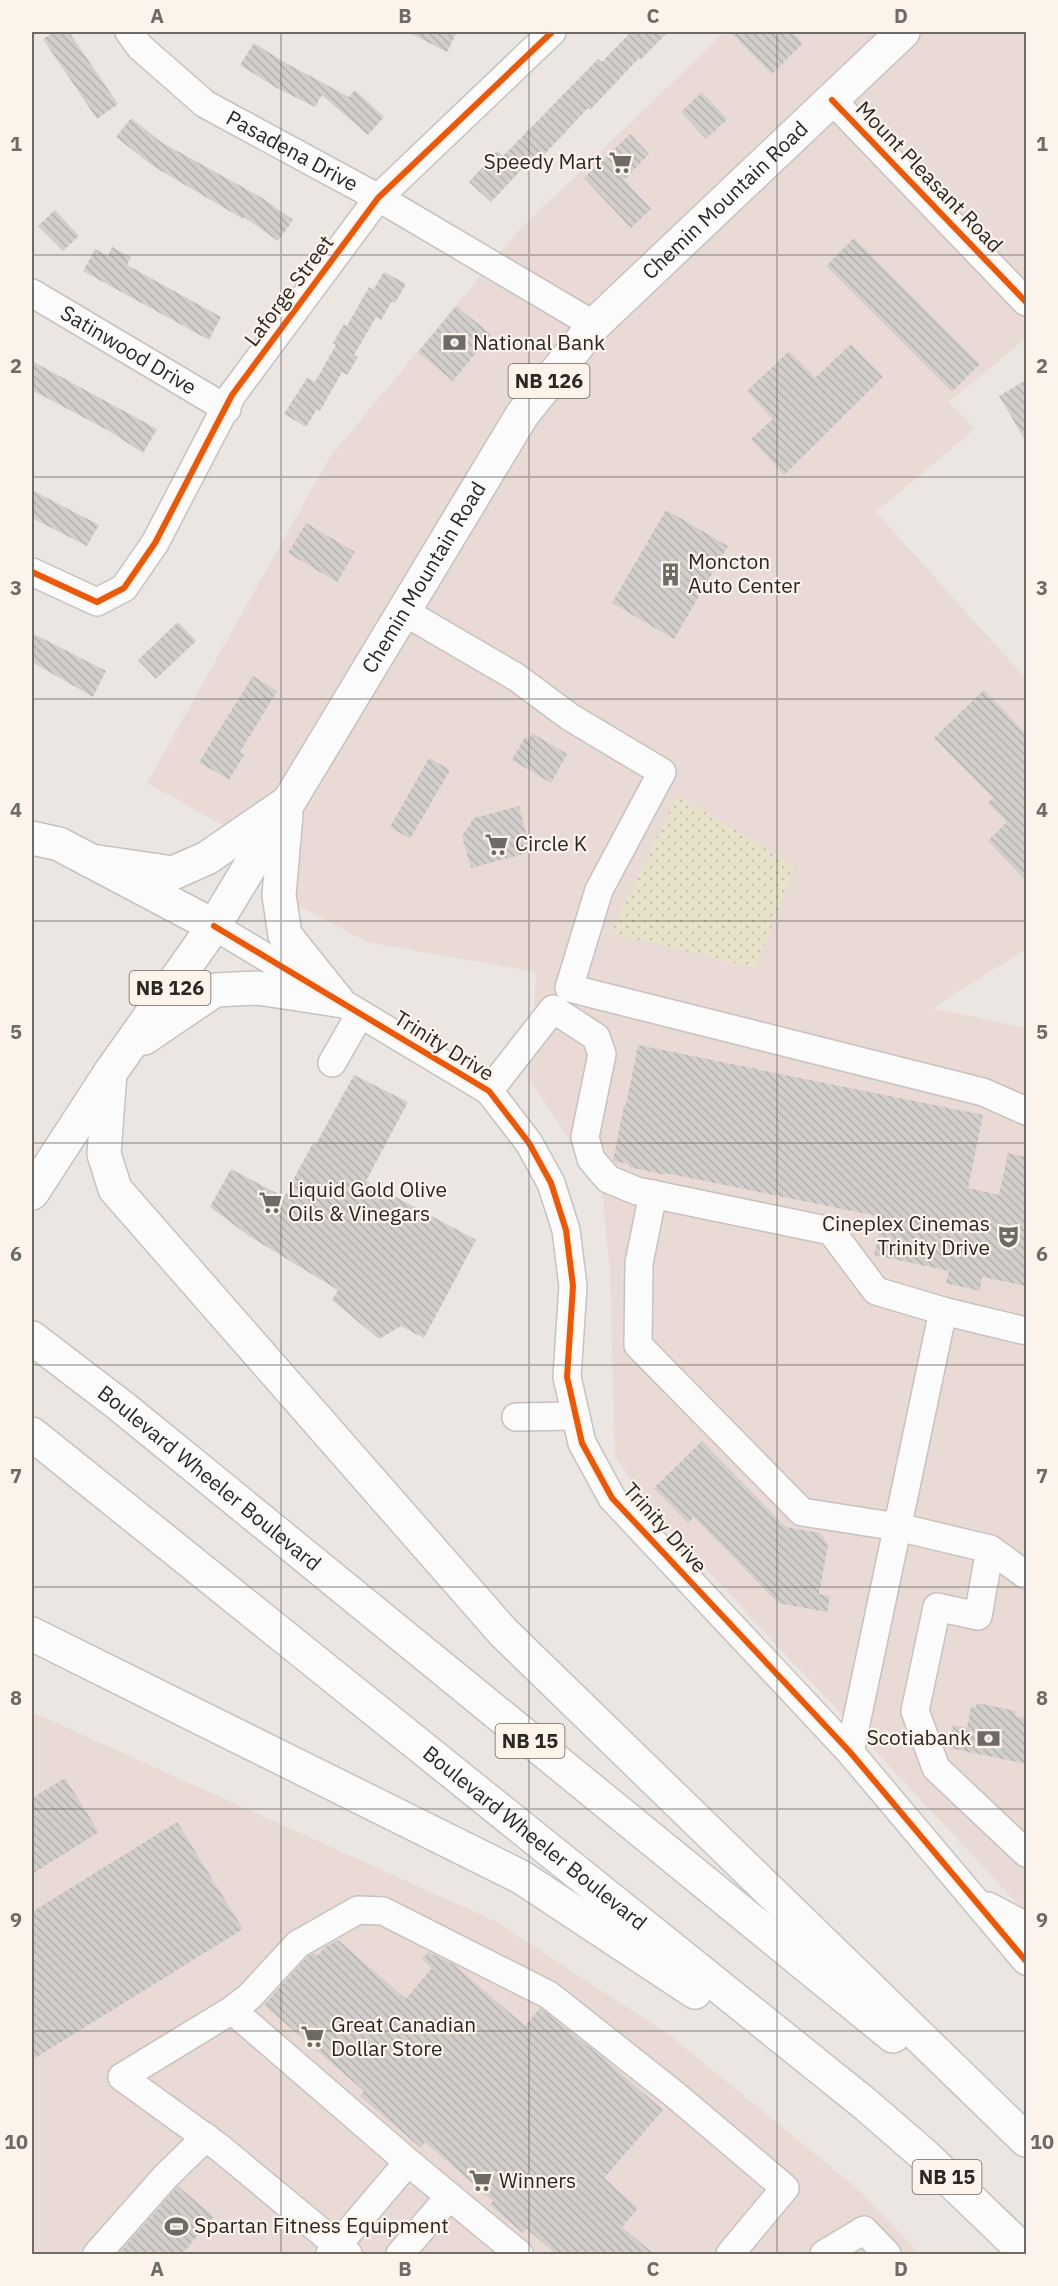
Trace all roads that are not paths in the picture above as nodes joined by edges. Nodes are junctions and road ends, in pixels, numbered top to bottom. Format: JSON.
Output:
{"nodes":[{"id":1,"x":129,"y":32,"type":"edge"},
{"id":2,"x":552,"y":32,"type":"edge"},
{"id":3,"x":903,"y":32,"type":"edge"},
{"id":4,"x":832,"y":100,"type":"junction"},
{"id":5,"x":378,"y":198,"type":"junction"},
{"id":6,"x":32,"y":293,"type":"edge"},
{"id":7,"x":1026,"y":302,"type":"edge"},
{"id":8,"x":594,"y":325,"type":"junction"},
{"id":9,"x":226,"y":409,"type":"junction"},
{"id":10,"x":32,"y":572,"type":"edge"},
{"id":11,"x":403,"y":611,"type":"junction"},
{"id":12,"x":287,"y":803,"type":"junction"},
{"id":13,"x":32,"y":837,"type":"edge"},
{"id":14,"x":91,"y":861,"type":"junction"},
{"id":15,"x":214,"y":926,"type":"junction"},
{"id":16,"x":569,"y":988,"type":"junction"},
{"id":17,"x":349,"y":1007,"type":"junction"},
{"id":18,"x":553,"y":1010,"type":"junction"},
{"id":19,"x":118,"y":1062,"type":"junction"},
{"id":20,"x":332,"y":1063,"type":"dead end"},
{"id":21,"x":489,"y":1091,"type":"junction"},
{"id":22,"x":1026,"y":1111,"type":"edge"},
{"id":23,"x":32,"y":1193,"type":"edge"},
{"id":24,"x":653,"y":1194,"type":"junction"},
{"id":25,"x":943,"y":1311,"type":"junction"},
{"id":26,"x":1026,"y":1331,"type":"edge"},
{"id":27,"x":32,"y":1338,"type":"edge"},
{"id":28,"x":576,"y":1416,"type":"junction"},
{"id":29,"x":516,"y":1417,"type":"dead end"},
{"id":30,"x":32,"y":1434,"type":"edge"},
{"id":31,"x":898,"y":1527,"type":"junction"},
{"id":32,"x":990,"y":1549,"type":"junction"},
{"id":33,"x":1026,"y":1575,"type":"edge"},
{"id":34,"x":32,"y":1635,"type":"edge"},
{"id":35,"x":850,"y":1752,"type":"junction"},
{"id":36,"x":1026,"y":1853,"type":"edge"},
{"id":37,"x":974,"y":1899,"type":"junction"},
{"id":38,"x":1026,"y":1926,"type":"edge"},
{"id":39,"x":1026,"y":1961,"type":"edge"},
{"id":40,"x":232,"y":2010,"type":"junction"},
{"id":41,"x":864,"y":2103,"type":"junction"},
{"id":42,"x":206,"y":2137,"type":"junction"},
{"id":43,"x":1026,"y":2140,"type":"edge"},
{"id":44,"x":1026,"y":2146,"type":"edge"},
{"id":45,"x":408,"y":2162,"type":"junction"},
{"id":46,"x":449,"y":2197,"type":"junction"},
{"id":47,"x":338,"y":2252,"type":"edge"},
{"id":48,"x":1026,"y":2253,"type":"edge"},
{"id":49,"x":97,"y":2254,"type":"edge"},
{"id":50,"x":400,"y":2254,"type":"edge"},
{"id":51,"x":519,"y":2254,"type":"edge"},
{"id":52,"x":730,"y":2254,"type":"edge"},
{"id":53,"x":824,"y":2254,"type":"edge"},
{"id":54,"x":887,"y":2254,"type":"edge"}],
"edges":[{"from":1,"to":5,"type":"street","name":"Pasadena Drive"},
{"from":2,"to":5,"type":"street","name":"Laforge Street"},
{"from":3,"to":4,"type":"main road","name":"Chemin Mountain Road","number":"NB 126"},
{"from":4,"to":7,"type":"street","name":"Mount Pleasant Road"},
{"from":4,"to":8,"type":"main road","name":"Chemin Mountain Road","number":"NB 126"},
{"from":5,"to":8,"type":"street","name":"Pasadena Drive"},
{"from":5,"to":9,"type":"street","name":"Laforge Street"},
{"from":6,"to":9,"type":"street","name":"Satinwood Drive"},
{"from":8,"to":11,"type":"main road","name":"Chemin Mountain Road","number":"NB 126"},
{"from":9,"to":10,"type":"street","name":"Laforge Street"},
{"from":11,"to":12,"type":"main road","name":"Chemin Mountain Road","number":"NB 126"},
{"from":11,"to":16,"type":"street"},
{"from":12,"to":14,"type":"main road"},
{"from":12,"to":15,"type":"main road","name":"Chemin Mountain Road","number":"NB 126"},
{"from":12,"to":17,"type":"main road"},
{"from":13,"to":14,"type":"main road"},
{"from":14,"to":15,"type":"main road"},
{"from":15,"to":17,"type":"street","name":"Trinity Drive"},
{"from":15,"to":19,"type":"main road","name":"Chemin Mountain Road","number":"NB 126"},
{"from":16,"to":18,"type":"street"},
{"from":16,"to":22,"type":"street"},
{"from":17,"to":19,"type":"main road"},
{"from":17,"to":20,"type":"street"},
{"from":17,"to":21,"type":"street","name":"Trinity Drive"},
{"from":18,"to":21,"type":"street"},
{"from":18,"to":24,"type":"street"},
{"from":19,"to":23,"type":"main road","name":"Chemin Mountain Road","number":"NB 126"},
{"from":19,"to":43,"type":"main road"},
{"from":21,"to":28,"type":"street","name":"Trinity Drive"},
{"from":24,"to":25,"type":"street"},
{"from":24,"to":31,"type":"street"},
{"from":25,"to":26,"type":"street"},
{"from":25,"to":31,"type":"street"},
{"from":27,"to":44,"type":"main road","name":"Boulevard Wheeler Boulevard","number":"NB 15"},
{"from":28,"to":29,"type":"street"},
{"from":28,"to":35,"type":"street","name":"Trinity Drive"},
{"from":30,"to":41,"type":"main road","name":"Boulevard Wheeler Boulevard","number":"NB 15"},
{"from":31,"to":32,"type":"street"},
{"from":31,"to":35,"type":"street"},
{"from":32,"to":33,"type":"street"},
{"from":32,"to":36,"type":"street"},
{"from":34,"to":41,"type":"main road"},
{"from":35,"to":37,"type":"street","name":"Trinity Drive"},
{"from":37,"to":38,"type":"street"},
{"from":37,"to":39,"type":"street","name":"Trinity Drive"},
{"from":40,"to":42,"type":"street"},
{"from":40,"to":45,"type":"street"},
{"from":40,"to":52,"type":"street"},
{"from":41,"to":48,"type":"main road","name":"Boulevard Wheeler Boulevard","number":"NB 15"},
{"from":42,"to":47,"type":"street"},
{"from":42,"to":49,"type":"street"},
{"from":45,"to":46,"type":"street"},
{"from":45,"to":47,"type":"street"},
{"from":46,"to":50,"type":"street"},
{"from":46,"to":51,"type":"street"},
{"from":53,"to":54,"type":"street"}]}
